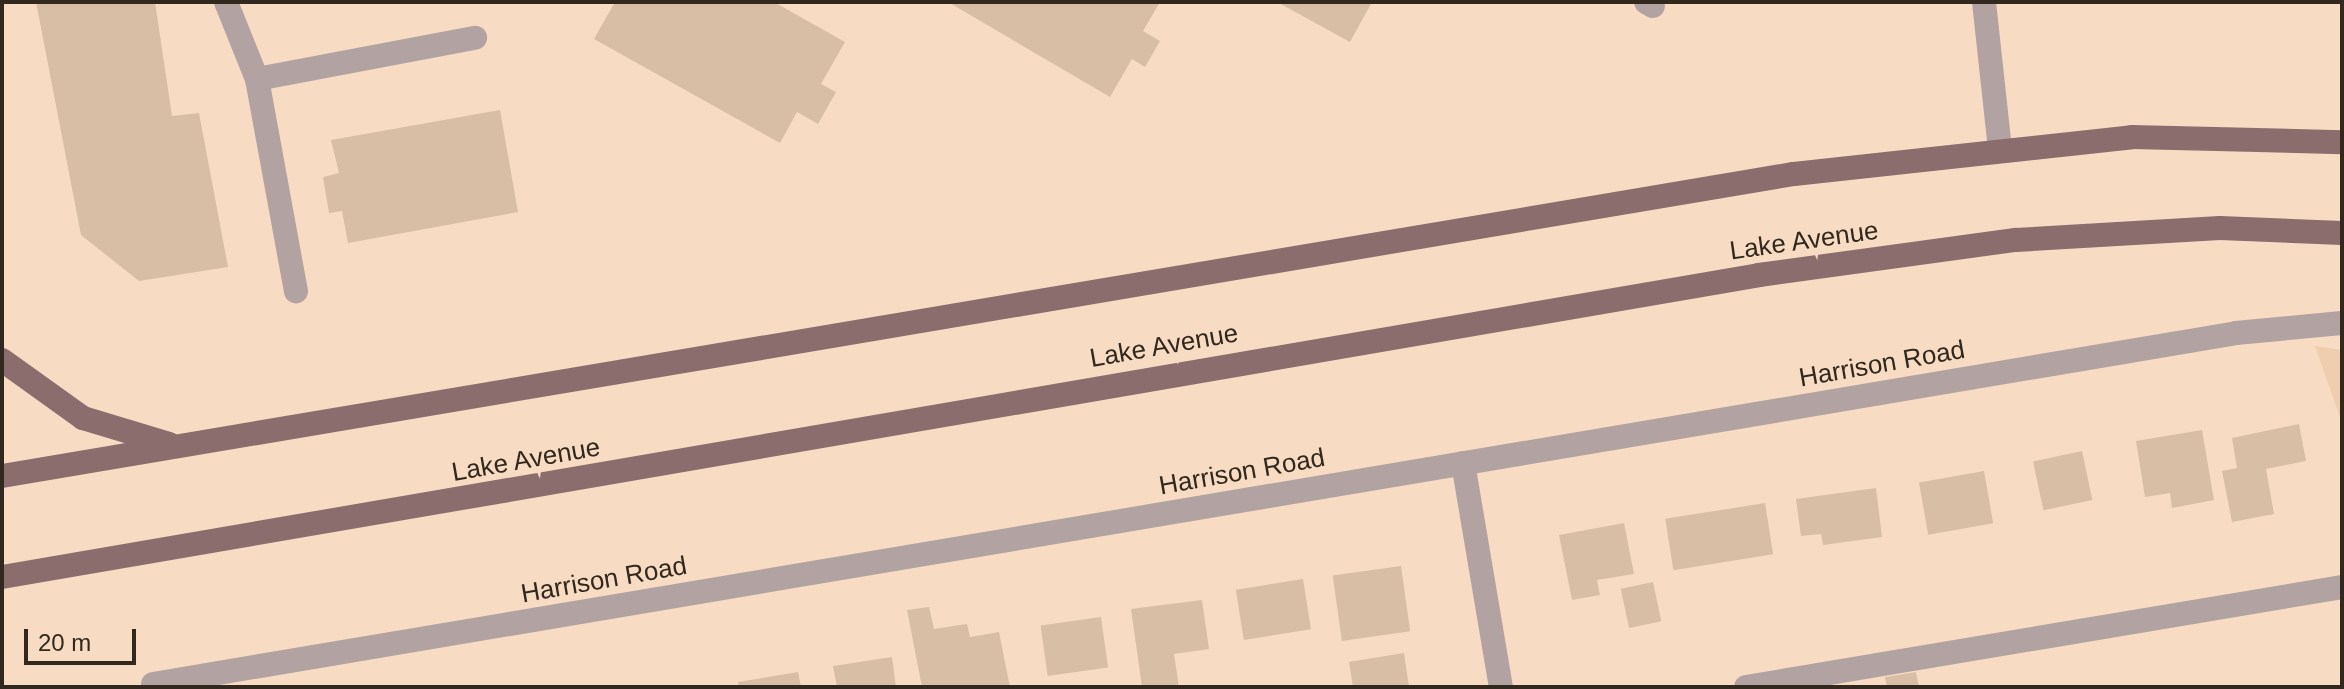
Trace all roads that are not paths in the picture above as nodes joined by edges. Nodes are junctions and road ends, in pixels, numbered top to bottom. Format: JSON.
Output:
{"nodes":[{"id":1,"x":226,"y":2,"type":"edge"},
{"id":2,"x":1984,"y":2,"type":"edge"},
{"id":3,"x":475,"y":38,"type":"dead end"},
{"id":4,"x":257,"y":79,"type":"junction"},
{"id":5,"x":2342,"y":142,"type":"edge"},
{"id":6,"x":2000,"y":150,"type":"junction"},
{"id":7,"x":2342,"y":233,"type":"edge"},
{"id":8,"x":296,"y":291,"type":"dead end"},
{"id":9,"x":2342,"y":323,"type":"edge"},
{"id":10,"x":2,"y":360,"type":"edge"},
{"id":11,"x":179,"y":447,"type":"junction"},
{"id":12,"x":1463,"y":463,"type":"junction"},
{"id":13,"x":2,"y":476,"type":"edge"},
{"id":14,"x":2,"y":577,"type":"edge"},
{"id":15,"x":2342,"y":587,"type":"edge"},
{"id":16,"x":153,"y":684,"type":"dead end"},
{"id":17,"x":1501,"y":687,"type":"edge"},
{"id":18,"x":1746,"y":687,"type":"edge"}],
"edges":[{"from":1,"to":4,"type":"street"},
{"from":2,"to":6,"type":"street"},
{"from":3,"to":4,"type":"street"},
{"from":4,"to":8,"type":"street"},
{"from":5,"to":6,"type":"main road"},
{"from":6,"to":11,"type":"main road"},
{"from":7,"to":14,"type":"main road","name":"Lake Avenue"},
{"from":9,"to":12,"type":"street","name":"Harrison Road"},
{"from":10,"to":11,"type":"main road"},
{"from":11,"to":13,"type":"main road"},
{"from":12,"to":16,"type":"street","name":"Harrison Road"},
{"from":12,"to":17,"type":"street"},
{"from":15,"to":18,"type":"street"}]}
